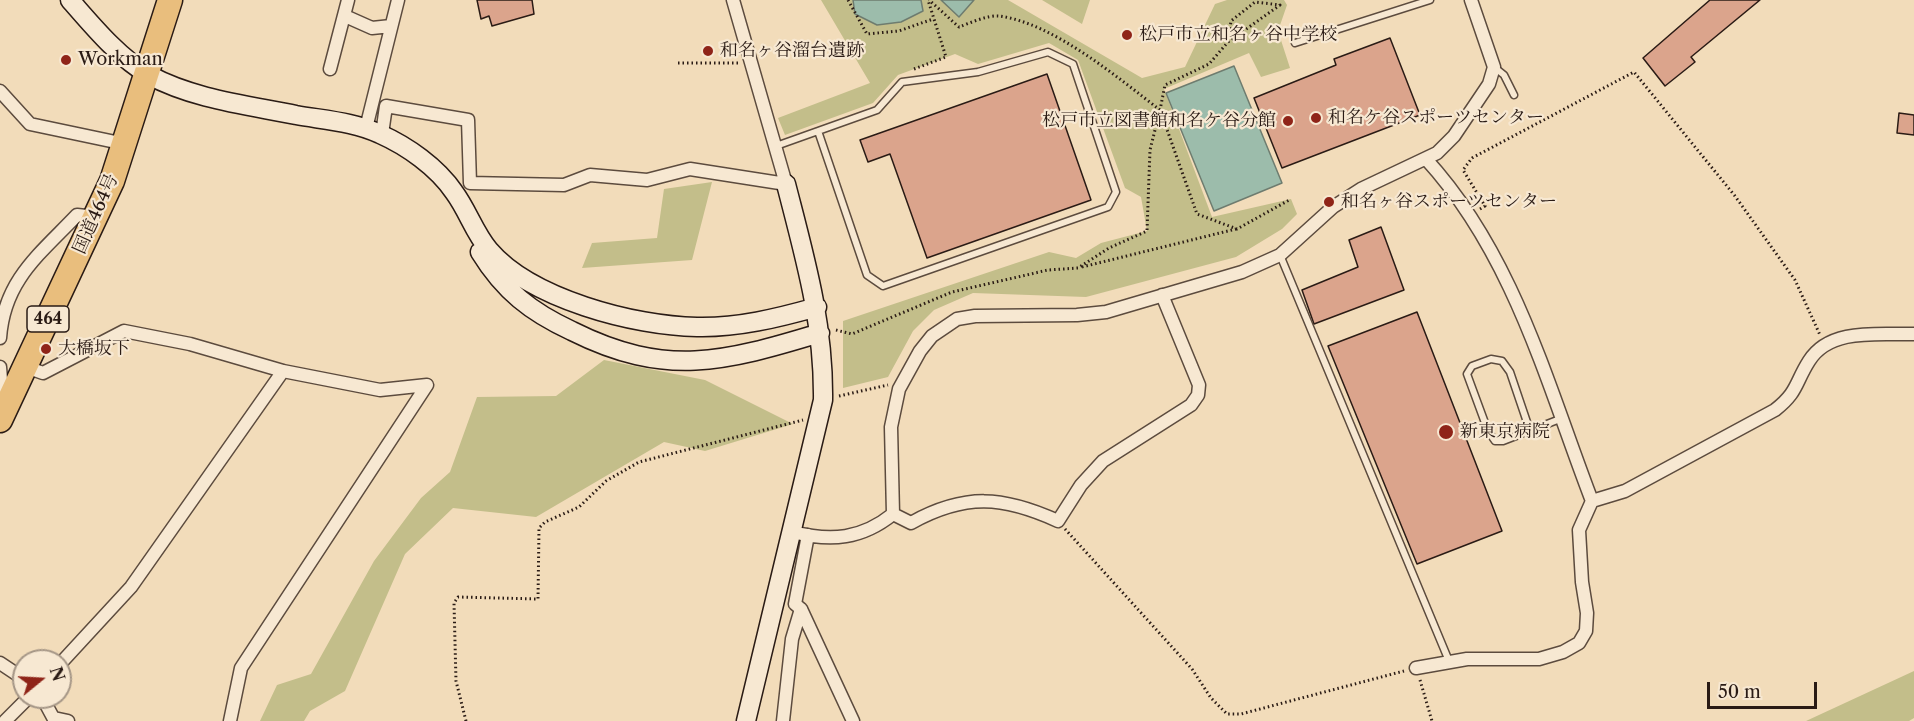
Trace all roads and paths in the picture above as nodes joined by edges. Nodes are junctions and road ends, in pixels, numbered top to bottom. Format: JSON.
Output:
{"nodes":[{"id":1,"x":70,"y":0,"type":"edge"},
{"id":2,"x":170,"y":0,"type":"edge"},
{"id":3,"x":348,"y":0,"type":"edge"},
{"id":4,"x":398,"y":0,"type":"edge"},
{"id":5,"x":733,"y":0,"type":"edge"},
{"id":6,"x":848,"y":0,"type":"edge"},
{"id":7,"x":929,"y":0,"type":"edge"},
{"id":8,"x":1430,"y":0,"type":"edge"},
{"id":9,"x":1471,"y":0,"type":"edge"},
{"id":10,"x":345,"y":16,"type":"junction"},
{"id":11,"x":933,"y":19,"type":"junction"},
{"id":12,"x":391,"y":26,"type":"junction"},
{"id":13,"x":1228,"y":42,"type":"junction"},
{"id":14,"x":1295,"y":43,"type":"dead end"},
{"id":15,"x":678,"y":63,"type":"dead end"},
{"id":16,"x":753,"y":63,"type":"junction"},
{"id":17,"x":1494,"y":67,"type":"junction"},
{"id":18,"x":330,"y":69,"type":"dead end"},
{"id":19,"x":908,"y":72,"type":"dead end"},
{"id":20,"x":147,"y":74,"type":"junction"},
{"id":21,"x":0,"y":91,"type":"edge"},
{"id":22,"x":1514,"y":95,"type":"dead end"},
{"id":23,"x":1160,"y":110,"type":"junction"},
{"id":24,"x":374,"y":131,"type":"junction"},
{"id":25,"x":818,"y":131,"type":"junction"},
{"id":26,"x":125,"y":144,"type":"junction"},
{"id":27,"x":776,"y":146,"type":"junction"},
{"id":28,"x":1426,"y":159,"type":"junction"},
{"id":29,"x":428,"y":166,"type":"junction"},
{"id":30,"x":786,"y":184,"type":"junction"},
{"id":31,"x":1291,"y":199,"type":"dead end"},
{"id":32,"x":1468,"y":215,"type":"junction"},
{"id":33,"x":96,"y":217,"type":"junction"},
{"id":34,"x":1237,"y":229,"type":"junction"},
{"id":35,"x":1280,"y":255,"type":"junction"},
{"id":36,"x":1078,"y":268,"type":"junction"},
{"id":37,"x":1161,"y":296,"type":"junction"},
{"id":38,"x":817,"y":307,"type":"junction"},
{"id":39,"x":826,"y":331,"type":"junction"},
{"id":40,"x":1914,"y":334,"type":"edge"},
{"id":41,"x":0,"y":338,"type":"edge"},
{"id":42,"x":1824,"y":345,"type":"junction"},
{"id":43,"x":0,"y":367,"type":"edge"},
{"id":44,"x":26,"y":367,"type":"junction"},
{"id":45,"x":283,"y":370,"type":"junction"},
{"id":46,"x":900,"y":389,"type":"junction"},
{"id":47,"x":821,"y":408,"type":"junction"},
{"id":48,"x":4,"y":411,"type":"edge"},
{"id":49,"x":1560,"y":419,"type":"junction"},
{"id":50,"x":1530,"y":430,"type":"junction"},
{"id":51,"x":1592,"y":501,"type":"junction"},
{"id":52,"x":893,"y":514,"type":"junction"},
{"id":53,"x":1058,"y":522,"type":"junction"},
{"id":54,"x":801,"y":534,"type":"junction"},
{"id":55,"x":801,"y":609,"type":"junction"},
{"id":56,"x":72,"y":651,"type":"edge"},
{"id":57,"x":1449,"y":661,"type":"junction"},
{"id":58,"x":1416,"y":668,"type":"junction"},
{"id":59,"x":17,"y":709,"type":"edge"},
{"id":60,"x":55,"y":720,"type":"edge"},
{"id":61,"x":5,"y":721,"type":"edge"},
{"id":62,"x":68,"y":721,"type":"edge"},
{"id":63,"x":230,"y":721,"type":"edge"},
{"id":64,"x":466,"y":721,"type":"edge"},
{"id":65,"x":746,"y":721,"type":"edge"},
{"id":66,"x":783,"y":721,"type":"edge"},
{"id":67,"x":853,"y":721,"type":"edge"},
{"id":68,"x":1432,"y":721,"type":"edge"}],
"edges":[{"from":1,"to":20,"type":"street"},
{"from":2,"to":20,"type":"highway","name":"国道464号","number":"464"},
{"from":3,"to":10,"type":"street"},
{"from":4,"to":12,"type":"street"},
{"from":5,"to":16,"type":"street"},
{"from":6,"to":11,"type":"path"},
{"from":7,"to":11,"type":"path"},
{"from":7,"to":23,"type":"path"},
{"from":8,"to":14,"type":"lane"},
{"from":9,"to":17,"type":"street"},
{"from":10,"to":12,"type":"street"},
{"from":10,"to":18,"type":"street"},
{"from":11,"to":19,"type":"path"},
{"from":12,"to":24,"type":"street"},
{"from":13,"to":13,"type":"path"},
{"from":13,"to":23,"type":"path"},
{"from":15,"to":16,"type":"path"},
{"from":16,"to":27,"type":"street"},
{"from":17,"to":22,"type":"lane"},
{"from":17,"to":28,"type":"street"},
{"from":20,"to":24,"type":"street"},
{"from":20,"to":26,"type":"highway","name":"国道464号","number":"464"},
{"from":21,"to":26,"type":"street"},
{"from":23,"to":34,"type":"path"},
{"from":23,"to":36,"type":"path"},
{"from":24,"to":29,"type":"street"},
{"from":24,"to":30,"type":"street"},
{"from":25,"to":25,"type":"lane"},
{"from":25,"to":27,"type":"lane"},
{"from":26,"to":33,"type":"highway","name":"国道464号","number":"464"},
{"from":27,"to":30,"type":"street"},
{"from":28,"to":32,"type":"street"},
{"from":28,"to":35,"type":"street"},
{"from":29,"to":38,"type":"street"},
{"from":29,"to":39,"type":"street"},
{"from":30,"to":38,"type":"street"},
{"from":31,"to":34,"type":"path"},
{"from":32,"to":42,"type":"path"},
{"from":32,"to":49,"type":"street"},
{"from":33,"to":41,"type":"street"},
{"from":33,"to":44,"type":"highway","name":"国道464号","number":"464"},
{"from":34,"to":36,"type":"path"},
{"from":35,"to":37,"type":"street"},
{"from":35,"to":57,"type":"lane"},
{"from":36,"to":39,"type":"path"},
{"from":37,"to":46,"type":"street"},
{"from":37,"to":53,"type":"street"},
{"from":38,"to":39,"type":"street"},
{"from":39,"to":47,"type":"street"},
{"from":40,"to":42,"type":"street"},
{"from":42,"to":51,"type":"street"},
{"from":43,"to":48,"type":"street"},
{"from":44,"to":45,"type":"street"},
{"from":44,"to":48,"type":"highway","name":"国道464号","number":"464"},
{"from":45,"to":56,"type":"street"},
{"from":45,"to":63,"type":"street"},
{"from":46,"to":47,"type":"path"},
{"from":46,"to":52,"type":"street"},
{"from":47,"to":54,"type":"street"},
{"from":47,"to":64,"type":"path"},
{"from":49,"to":50,"type":"lane"},
{"from":49,"to":51,"type":"street"},
{"from":50,"to":50,"type":"lane"},
{"from":51,"to":57,"type":"street"},
{"from":52,"to":53,"type":"street"},
{"from":52,"to":54,"type":"street"},
{"from":53,"to":58,"type":"path"},
{"from":54,"to":55,"type":"street"},
{"from":54,"to":65,"type":"street"},
{"from":55,"to":66,"type":"street"},
{"from":55,"to":67,"type":"street"},
{"from":57,"to":58,"type":"street"},
{"from":58,"to":68,"type":"path"},
{"from":59,"to":61,"type":"street"},
{"from":60,"to":62,"type":"street"}]}
